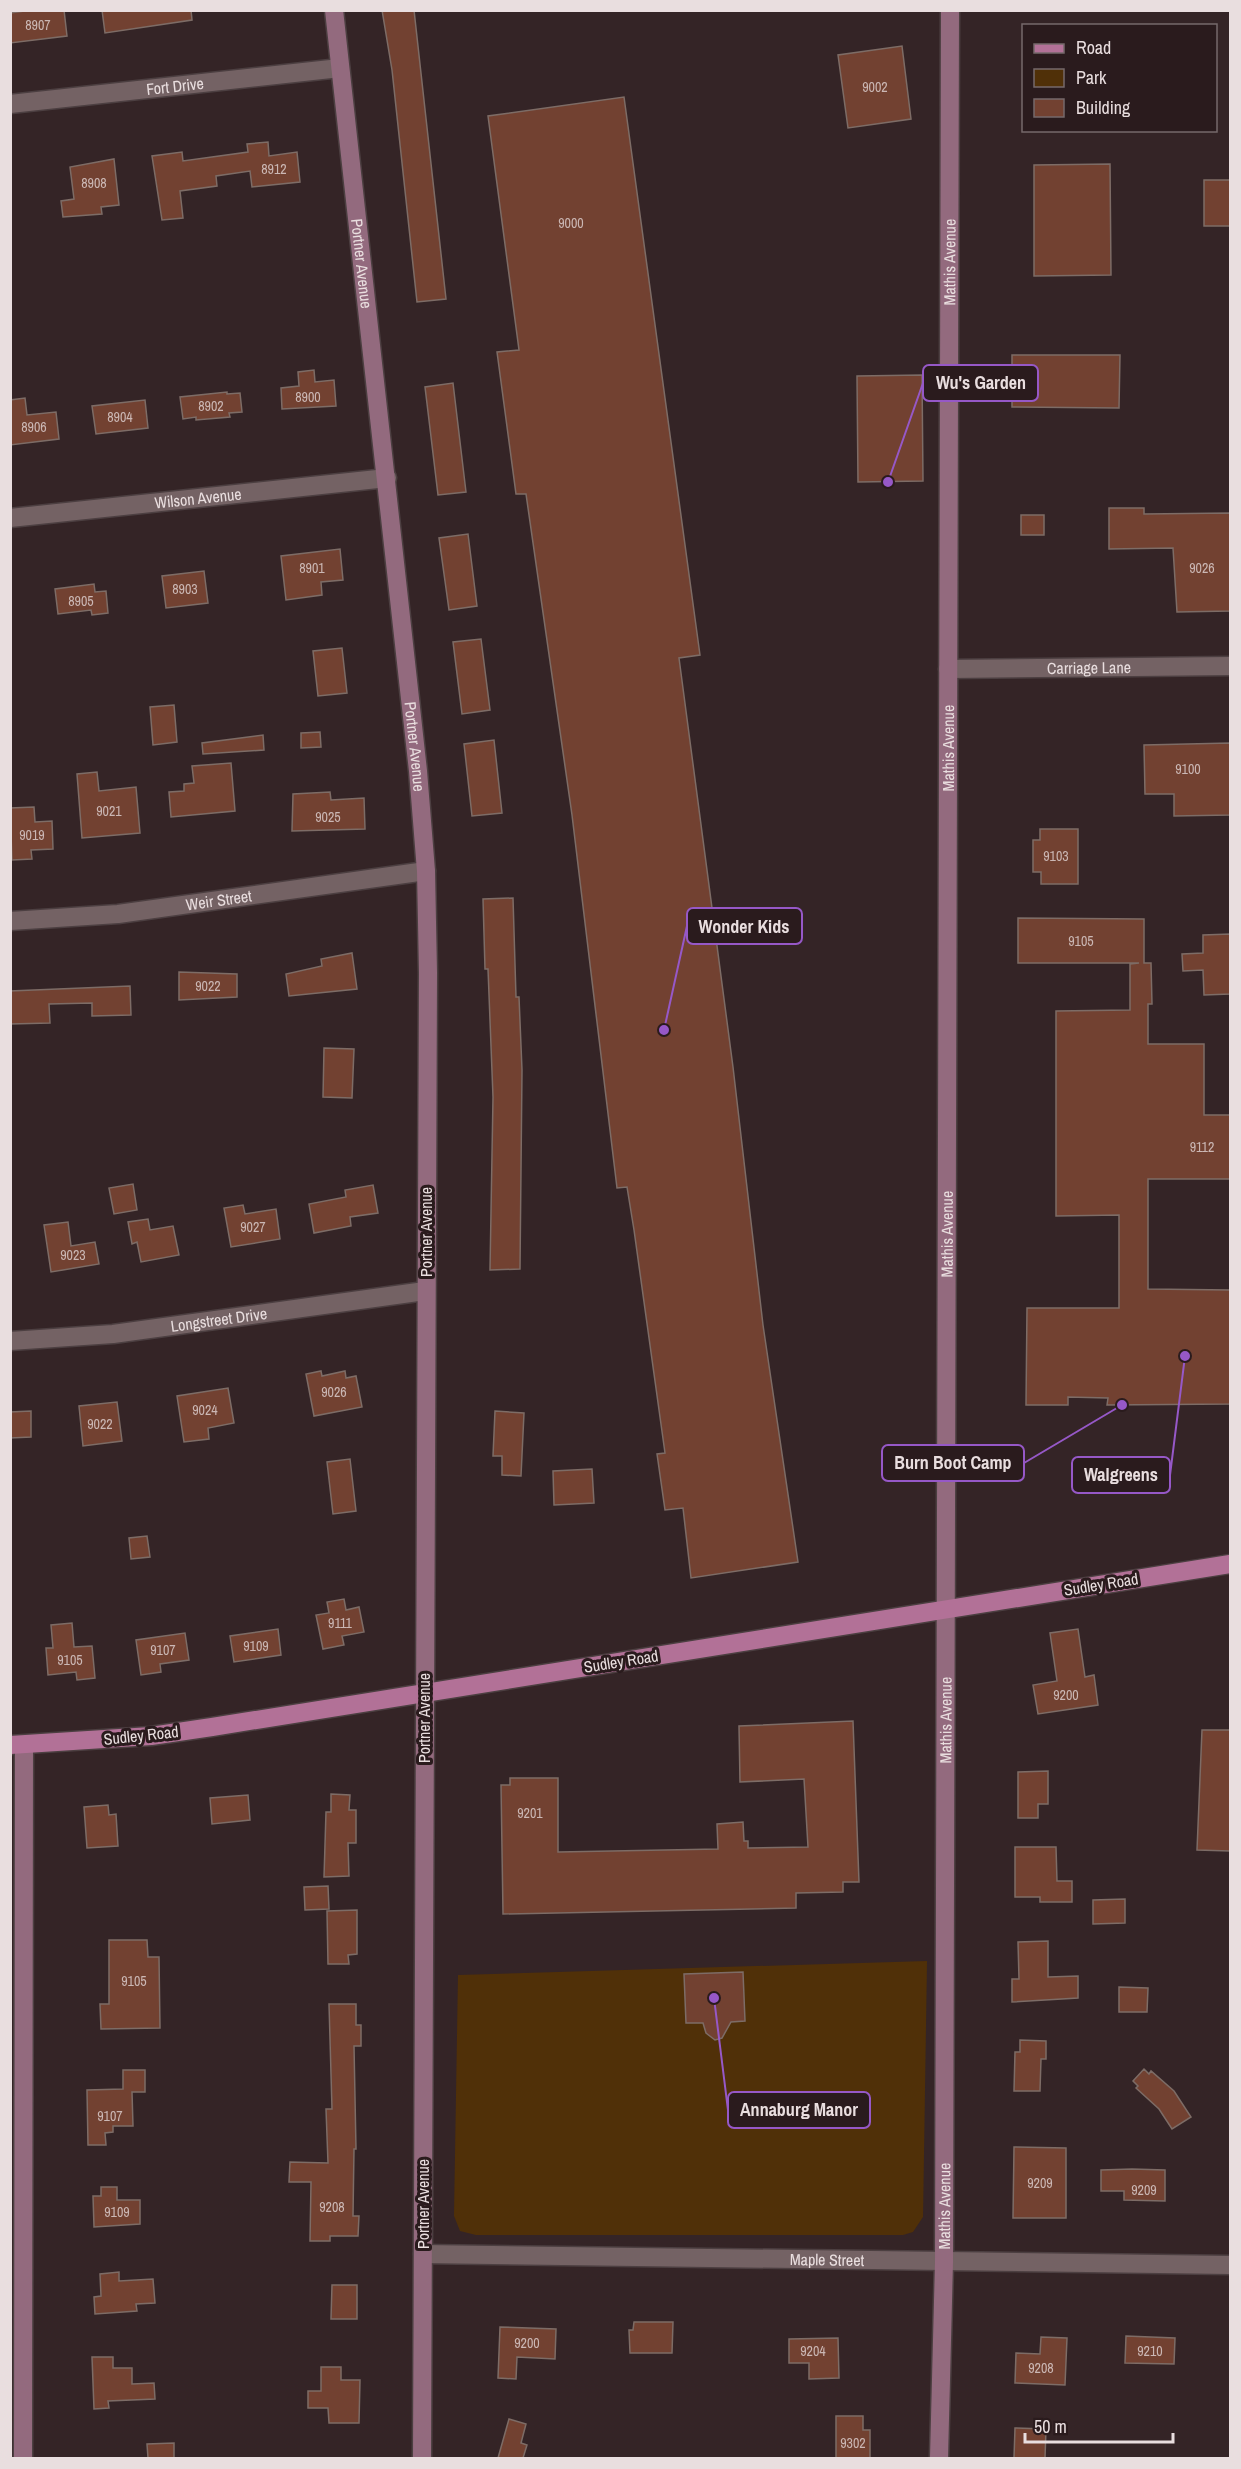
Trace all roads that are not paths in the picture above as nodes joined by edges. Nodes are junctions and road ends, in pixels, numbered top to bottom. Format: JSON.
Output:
{"nodes":[{"id":1,"x":334,"y":10,"type":"edge"},
{"id":2,"x":950,"y":10,"type":"edge"},
{"id":3,"x":340,"y":68,"type":"junction"},
{"id":4,"x":10,"y":104,"type":"edge"},
{"id":5,"x":387,"y":477,"type":"junction"},
{"id":6,"x":10,"y":518,"type":"edge"},
{"id":7,"x":1230,"y":666,"type":"edge"},
{"id":8,"x":948,"y":669,"type":"junction"},
{"id":9,"x":426,"y":871,"type":"junction"},
{"id":10,"x":10,"y":921,"type":"edge"},
{"id":11,"x":425,"y":1291,"type":"junction"},
{"id":12,"x":10,"y":1341,"type":"edge"},
{"id":13,"x":1230,"y":1564,"type":"edge"},
{"id":14,"x":946,"y":1609,"type":"junction"},
{"id":15,"x":424,"y":1693,"type":"junction"},
{"id":16,"x":17,"y":1745,"type":"edge"},
{"id":17,"x":423,"y":2254,"type":"junction"},
{"id":18,"x":944,"y":2262,"type":"junction"},
{"id":19,"x":1230,"y":2265,"type":"edge"},
{"id":20,"x":23,"y":2458,"type":"edge"},
{"id":21,"x":422,"y":2458,"type":"edge"},
{"id":22,"x":939,"y":2458,"type":"edge"}],
"edges":[{"from":1,"to":3,"type":"street","name":"Portner Avenue"},
{"from":2,"to":8,"type":"street","name":"Mathis Avenue"},
{"from":3,"to":4,"type":"street","name":"Fort Drive"},
{"from":3,"to":5,"type":"street","name":"Portner Avenue"},
{"from":5,"to":6,"type":"street","name":"Wilson Avenue"},
{"from":5,"to":9,"type":"street","name":"Portner Avenue"},
{"from":7,"to":8,"type":"street","name":"Carriage Lane"},
{"from":8,"to":14,"type":"street","name":"Mathis Avenue"},
{"from":9,"to":10,"type":"street","name":"Weir Street"},
{"from":9,"to":11,"type":"street","name":"Portner Avenue"},
{"from":11,"to":12,"type":"street","name":"Longstreet Drive"},
{"from":11,"to":15,"type":"street","name":"Portner Avenue"},
{"from":13,"to":14,"type":"main road","name":"Sudley Road"},
{"from":14,"to":15,"type":"main road","name":"Sudley Road"},
{"from":14,"to":18,"type":"street","name":"Mathis Avenue"},
{"from":15,"to":16,"type":"main road","name":"Sudley Road"},
{"from":15,"to":17,"type":"street","name":"Portner Avenue"},
{"from":16,"to":20,"type":"street"},
{"from":17,"to":18,"type":"street","name":"Maple Street"},
{"from":17,"to":21,"type":"street","name":"Portner Avenue"},
{"from":18,"to":19,"type":"street","name":"Maple Street"},
{"from":18,"to":22,"type":"street","name":"Mathis Avenue"}]}
